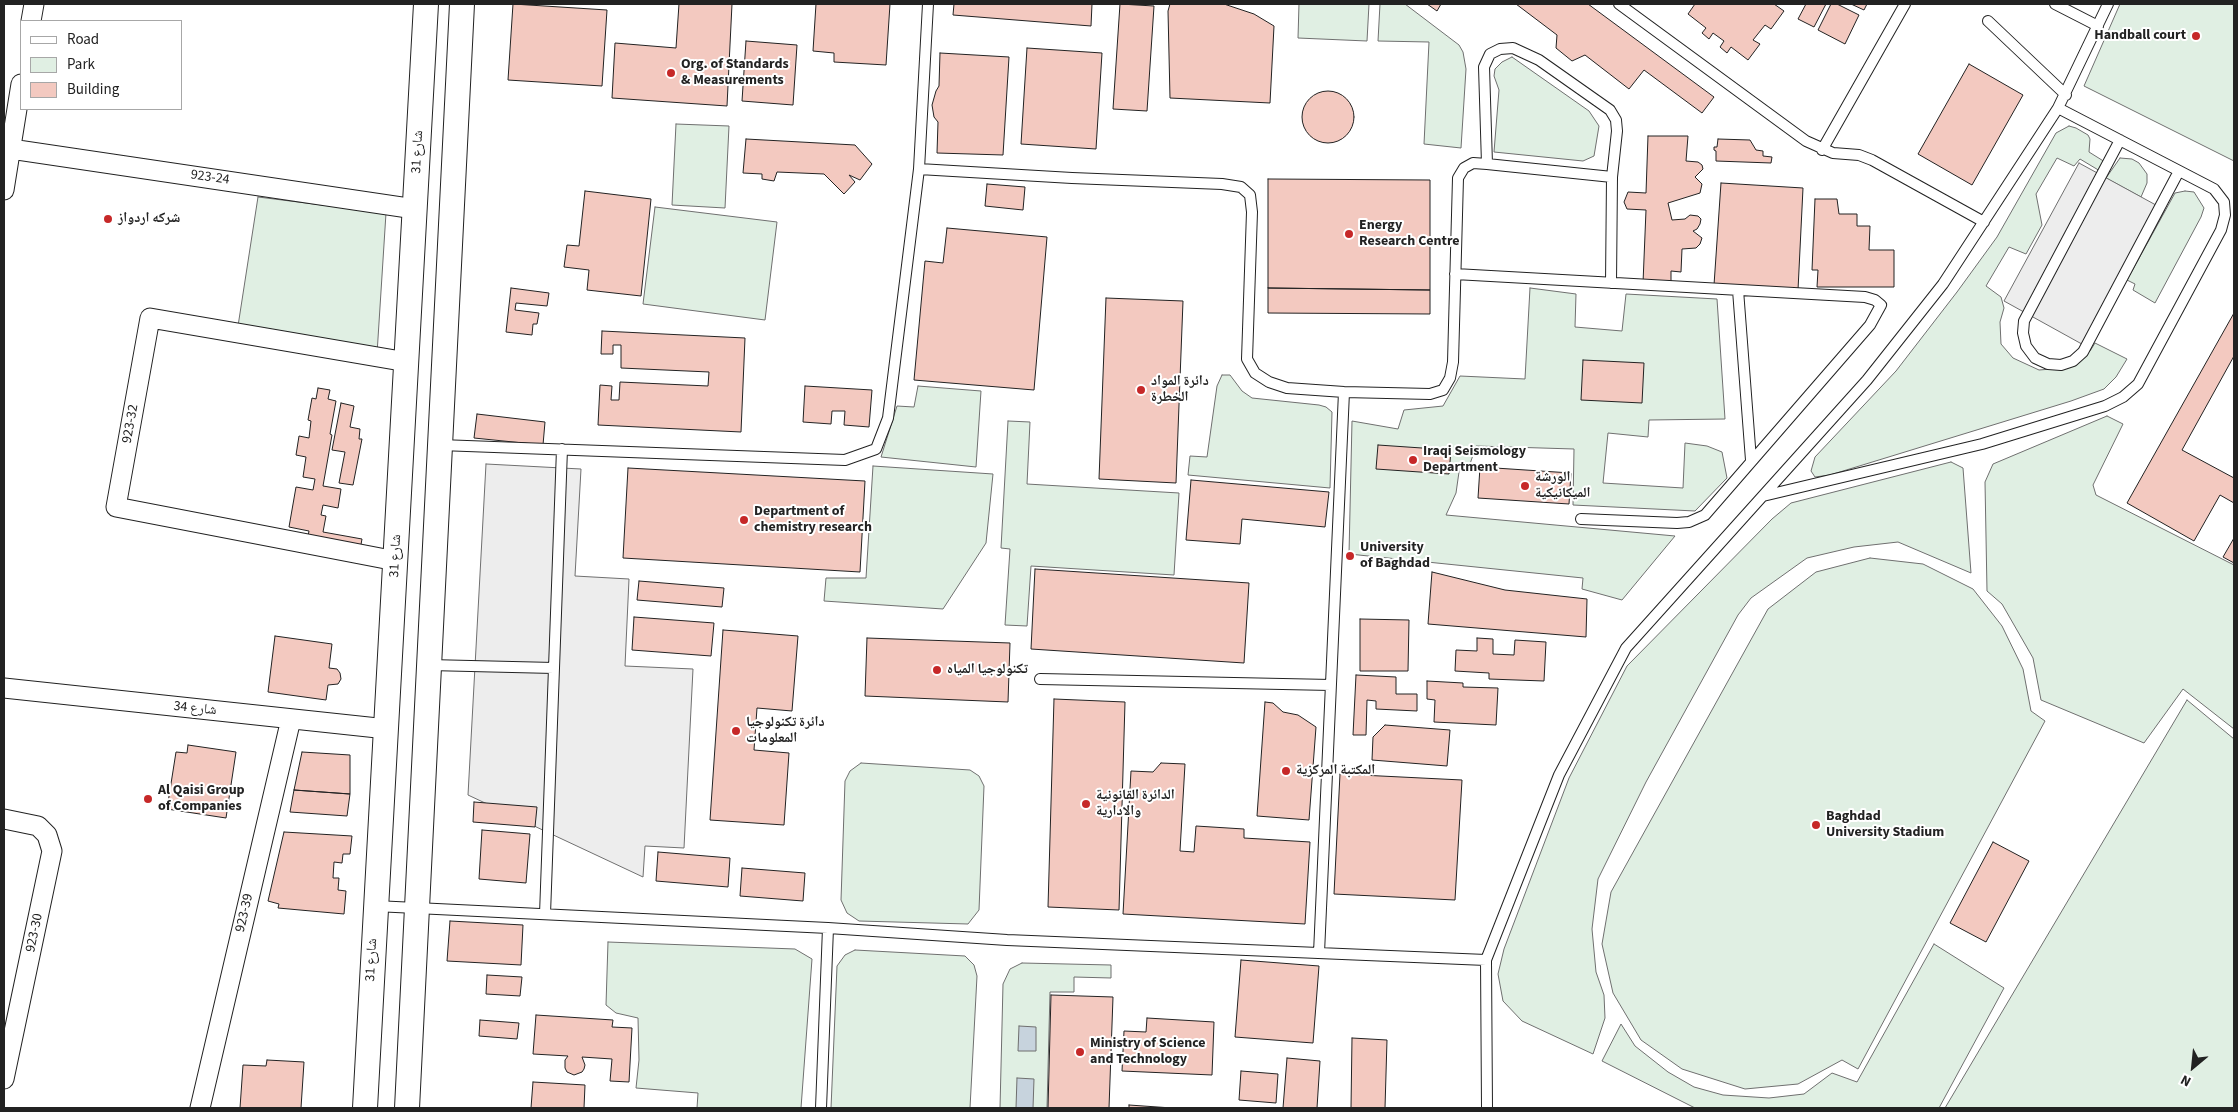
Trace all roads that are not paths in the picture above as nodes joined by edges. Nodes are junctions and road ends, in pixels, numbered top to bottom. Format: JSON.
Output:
{"nodes":[{"id":1,"x":34,"y":4,"type":"edge"},
{"id":2,"x":426,"y":4,"type":"edge"},
{"id":3,"x":462,"y":4,"type":"edge"},
{"id":4,"x":928,"y":4,"type":"edge"},
{"id":5,"x":1619,"y":4,"type":"edge"},
{"id":6,"x":1905,"y":4,"type":"edge"},
{"id":7,"x":2055,"y":4,"type":"edge"},
{"id":8,"x":2108,"y":4,"type":"edge"},
{"id":9,"x":31,"y":20,"type":"edge"},
{"id":10,"x":1988,"y":21,"type":"dead end"},
{"id":11,"x":2098,"y":26,"type":"junction"},
{"id":12,"x":20,"y":89,"type":"edge"},
{"id":13,"x":2066,"y":95,"type":"junction"},
{"id":14,"x":2058,"y":108,"type":"junction"},
{"id":15,"x":2120,"y":140,"type":"junction"},
{"id":16,"x":7,"y":148,"type":"edge"},
{"id":17,"x":1822,"y":150,"type":"junction"},
{"id":18,"x":1487,"y":164,"type":"junction"},
{"id":19,"x":919,"y":169,"type":"junction"},
{"id":20,"x":2178,"y":171,"type":"junction"},
{"id":21,"x":1612,"y":177,"type":"junction"},
{"id":22,"x":4,"y":190,"type":"edge"},
{"id":23,"x":415,"y":209,"type":"junction"},
{"id":24,"x":1984,"y":222,"type":"junction"},
{"id":25,"x":1456,"y":274,"type":"junction"},
{"id":26,"x":1611,"y":283,"type":"junction"},
{"id":27,"x":1738,"y":290,"type":"junction"},
{"id":28,"x":408,"y":362,"type":"junction"},
{"id":29,"x":1344,"y":392,"type":"junction"},
{"id":30,"x":440,"y":445,"type":"junction"},
{"id":31,"x":562,"y":449,"type":"junction"},
{"id":32,"x":1751,"y":460,"type":"junction"},
{"id":33,"x":1763,"y":496,"type":"junction"},
{"id":34,"x":1581,"y":518,"type":"dead end"},
{"id":35,"x":396,"y":561,"type":"junction"},
{"id":36,"x":429,"y":665,"type":"junction"},
{"id":37,"x":554,"y":668,"type":"junction"},
{"id":38,"x":1040,"y":679,"type":"dead end"},
{"id":39,"x":1331,"y":685,"type":"junction"},
{"id":40,"x":4,"y":688,"type":"edge"},
{"id":41,"x":291,"y":719,"type":"junction"},
{"id":42,"x":387,"y":729,"type":"junction"},
{"id":43,"x":4,"y":819,"type":"edge"},
{"id":44,"x":375,"y":906,"type":"junction"},
{"id":45,"x":417,"y":908,"type":"junction"},
{"id":46,"x":545,"y":914,"type":"junction"},
{"id":47,"x":828,"y":928,"type":"junction"},
{"id":48,"x":1320,"y":953,"type":"junction"},
{"id":49,"x":1486,"y":960,"type":"junction"},
{"id":50,"x":4,"y":1079,"type":"edge"},
{"id":51,"x":200,"y":1108,"type":"edge"},
{"id":52,"x":365,"y":1108,"type":"edge"},
{"id":53,"x":407,"y":1108,"type":"edge"},
{"id":54,"x":821,"y":1108,"type":"edge"},
{"id":55,"x":1487,"y":1108,"type":"edge"}],
"edges":[{"from":1,"to":9,"type":"street"},
{"from":2,"to":23,"type":"street","name":"شارع 31"},
{"from":3,"to":30,"type":"street"},
{"from":4,"to":19,"type":"lane"},
{"from":5,"to":17,"type":"lane"},
{"from":6,"to":17,"type":"lane"},
{"from":7,"to":11,"type":"lane"},
{"from":8,"to":11,"type":"lane"},
{"from":10,"to":13,"type":"lane"},
{"from":11,"to":13,"type":"lane"},
{"from":12,"to":16,"type":"street"},
{"from":13,"to":14,"type":"lane"},
{"from":14,"to":15,"type":"lane"},
{"from":14,"to":24,"type":"lane"},
{"from":15,"to":20,"type":"lane"},
{"from":15,"to":20,"type":"lane"},
{"from":16,"to":22,"type":"street"},
{"from":16,"to":23,"type":"street","name":"923-24"},
{"from":17,"to":24,"type":"lane"},
{"from":18,"to":21,"type":"lane"},
{"from":18,"to":21,"type":"lane"},
{"from":18,"to":25,"type":"lane"},
{"from":19,"to":29,"type":"lane"},
{"from":19,"to":31,"type":"lane"},
{"from":20,"to":33,"type":"lane"},
{"from":21,"to":26,"type":"lane"},
{"from":23,"to":28,"type":"street","name":"شارع 31"},
{"from":24,"to":33,"type":"lane"},
{"from":25,"to":26,"type":"lane"},
{"from":25,"to":29,"type":"lane"},
{"from":26,"to":27,"type":"lane"},
{"from":27,"to":32,"type":"lane"},
{"from":27,"to":32,"type":"lane"},
{"from":28,"to":35,"type":"street","name":"شارع 31"},
{"from":28,"to":35,"type":"street","name":"923-32"},
{"from":29,"to":39,"type":"lane"},
{"from":30,"to":31,"type":"lane"},
{"from":30,"to":36,"type":"street"},
{"from":31,"to":37,"type":"lane"},
{"from":32,"to":34,"type":"lane"},
{"from":33,"to":49,"type":"lane"},
{"from":35,"to":42,"type":"street","name":"شارع 31"},
{"from":36,"to":37,"type":"lane"},
{"from":36,"to":45,"type":"street"},
{"from":37,"to":46,"type":"lane"},
{"from":38,"to":39,"type":"lane"},
{"from":39,"to":48,"type":"lane"},
{"from":40,"to":41,"type":"street","name":"شارع 34"},
{"from":41,"to":42,"type":"street","name":"شارع 34"},
{"from":41,"to":51,"type":"street","name":"923-39"},
{"from":42,"to":44,"type":"street","name":"شارع 31"},
{"from":43,"to":50,"type":"street","name":"923-30"},
{"from":44,"to":45,"type":"lane"},
{"from":44,"to":52,"type":"street","name":"شارع 31"},
{"from":45,"to":46,"type":"lane"},
{"from":45,"to":53,"type":"street"},
{"from":46,"to":47,"type":"lane"},
{"from":47,"to":48,"type":"lane"},
{"from":47,"to":54,"type":"lane"},
{"from":48,"to":49,"type":"lane"},
{"from":49,"to":55,"type":"lane"}]}
